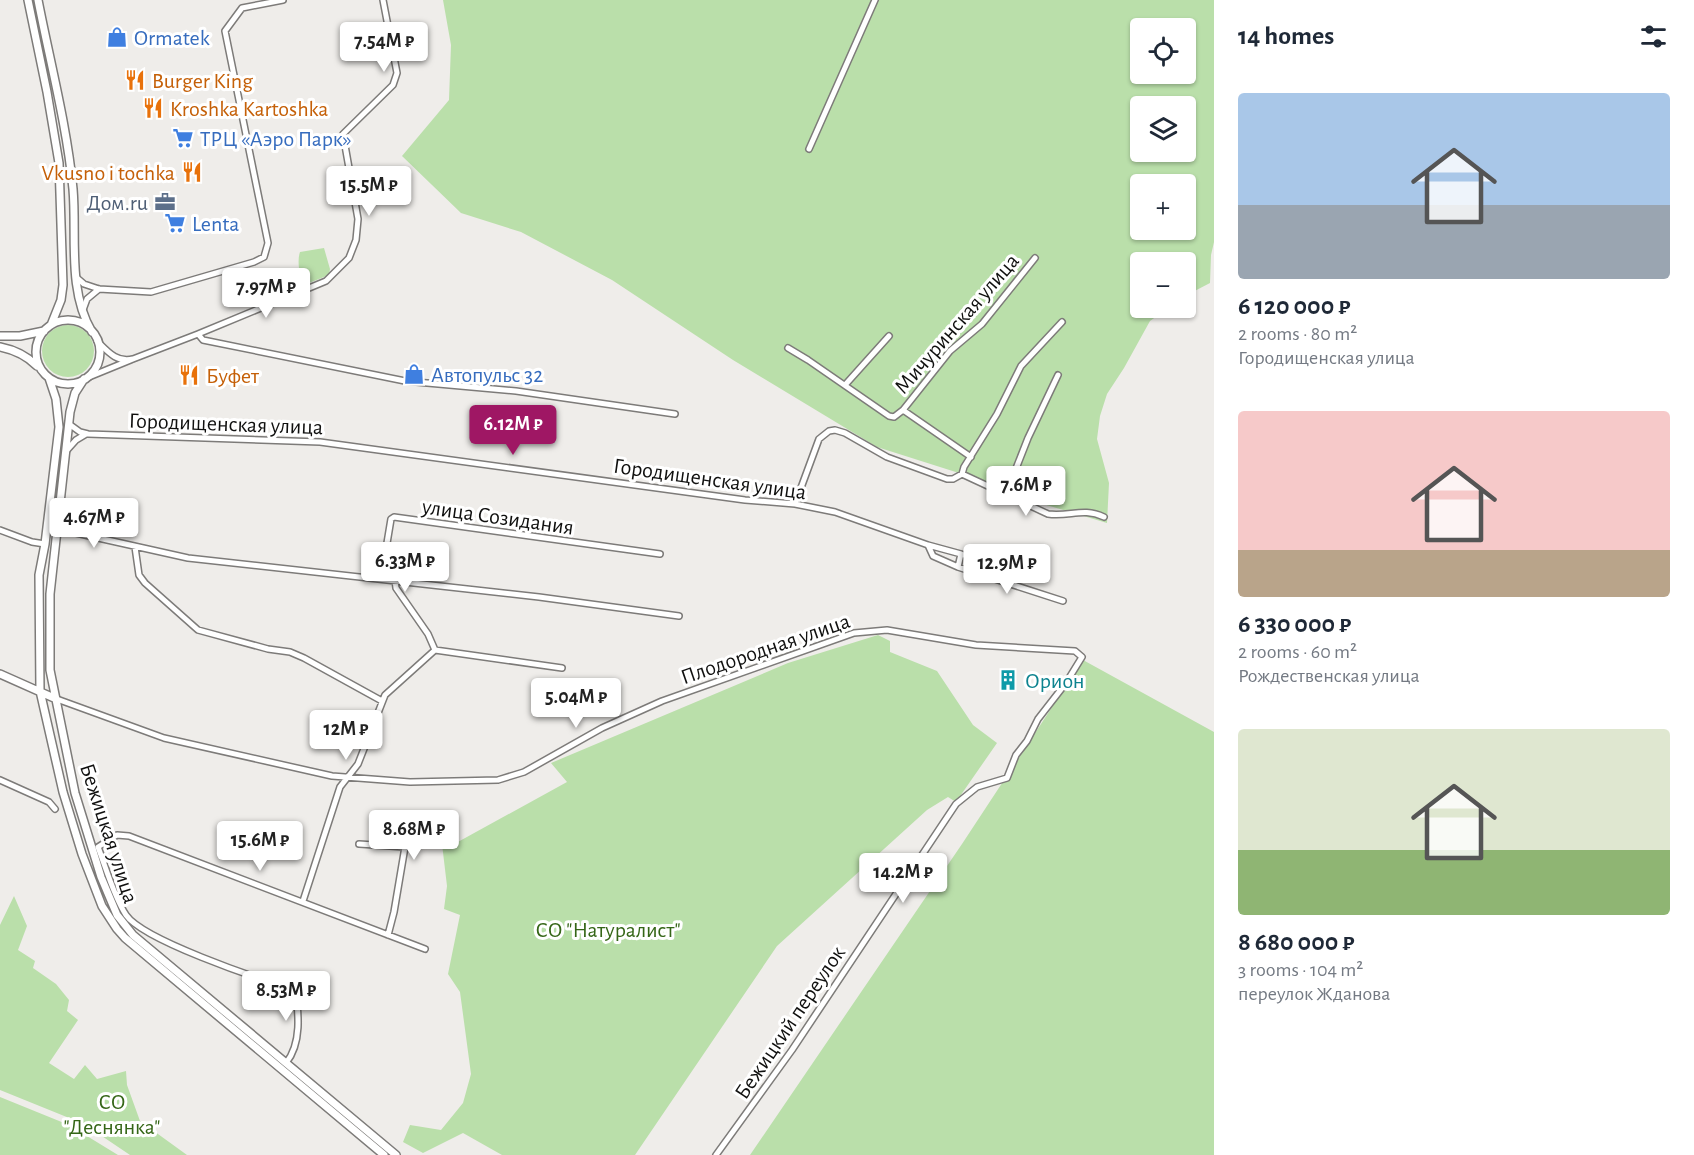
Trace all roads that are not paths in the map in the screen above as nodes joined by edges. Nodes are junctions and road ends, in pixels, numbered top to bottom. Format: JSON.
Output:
{"nodes":[{"id":1,"x":28,"y":0,"type":"edge"},
{"id":2,"x":38,"y":0,"type":"edge"},
{"id":3,"x":283,"y":0,"type":"edge"},
{"id":4,"x":383,"y":0,"type":"edge"},
{"id":5,"x":875,"y":0,"type":"edge"},
{"id":6,"x":809,"y":149,"type":"dead end"},
{"id":7,"x":1035,"y":258,"type":"dead end"},
{"id":8,"x":77,"y":278,"type":"junction"},
{"id":9,"x":99,"y":289,"type":"junction"},
{"id":10,"x":82,"y":311,"type":"junction"},
{"id":11,"x":1062,"y":322,"type":"dead end"},
{"id":12,"x":51,"y":325,"type":"junction"},
{"id":13,"x":44,"y":331,"type":"junction"},
{"id":14,"x":92,"y":332,"type":"junction"},
{"id":15,"x":198,"y":334,"type":"junction"},
{"id":16,"x":0,"y":336,"type":"edge"},
{"id":17,"x":889,"y":336,"type":"dead end"},
{"id":18,"x":98,"y":341,"type":"junction"},
{"id":19,"x":0,"y":347,"type":"edge"},
{"id":20,"x":788,"y":348,"type":"dead end"},
{"id":21,"x":134,"y":359,"type":"junction"},
{"id":22,"x":41,"y":370,"type":"junction"},
{"id":23,"x":1058,"y":375,"type":"dead end"},
{"id":24,"x":50,"y":378,"type":"junction"},
{"id":25,"x":84,"y":379,"type":"junction"},
{"id":26,"x":845,"y":385,"type":"junction"},
{"id":27,"x":903,"y":410,"type":"junction"},
{"id":28,"x":675,"y":414,"type":"dead end"},
{"id":29,"x":69,"y":424,"type":"junction"},
{"id":30,"x":88,"y":434,"type":"junction"},
{"id":31,"x":67,"y":450,"type":"junction"},
{"id":32,"x":971,"y":457,"type":"junction"},
{"id":33,"x":962,"y":474,"type":"junction"},
{"id":34,"x":1006,"y":494,"type":"junction"},
{"id":35,"x":795,"y":504,"type":"junction"},
{"id":36,"x":1104,"y":516,"type":"dead end"},
{"id":37,"x":58,"y":529,"type":"junction"},
{"id":38,"x":0,"y":530,"type":"edge"},
{"id":39,"x":45,"y":544,"type":"junction"},
{"id":40,"x":928,"y":545,"type":"junction"},
{"id":41,"x":135,"y":546,"type":"junction"},
{"id":42,"x":961,"y":554,"type":"junction"},
{"id":43,"x":660,"y":555,"type":"dead end"},
{"id":44,"x":958,"y":567,"type":"junction"},
{"id":45,"x":1024,"y":576,"type":"dead end"},
{"id":46,"x":384,"y":579,"type":"junction"},
{"id":47,"x":395,"y":580,"type":"junction"},
{"id":48,"x":1063,"y":601,"type":"dead end"},
{"id":49,"x":679,"y":616,"type":"dead end"},
{"id":50,"x":435,"y":650,"type":"junction"},
{"id":51,"x":1082,"y":657,"type":"joint"},
{"id":52,"x":562,"y":668,"type":"dead end"},
{"id":53,"x":0,"y":674,"type":"edge"},
{"id":54,"x":40,"y":692,"type":"junction"},
{"id":55,"x":54,"y":698,"type":"junction"},
{"id":56,"x":381,"y":701,"type":"junction"},
{"id":57,"x":347,"y":778,"type":"junction"},
{"id":58,"x":0,"y":780,"type":"edge"},
{"id":59,"x":56,"y":809,"type":"dead end"},
{"id":60,"x":359,"y":844,"type":"dead end"},
{"id":61,"x":303,"y":901,"type":"junction"},
{"id":62,"x":388,"y":934,"type":"junction"},
{"id":63,"x":425,"y":949,"type":"dead end"},
{"id":64,"x":286,"y":1063,"type":"junction"},
{"id":65,"x":384,"y":1155,"type":"edge"},
{"id":66,"x":396,"y":1155,"type":"edge"},
{"id":67,"x":716,"y":1155,"type":"edge"}],
"edges":[{"from":1,"to":12,"type":"main road"},
{"from":2,"to":8,"type":"main road"},
{"from":3,"to":9,"type":"street"},
{"from":4,"to":15,"type":"street"},
{"from":5,"to":6,"type":"street"},
{"from":7,"to":27,"type":"street","name":"Мичуринская улица"},
{"from":8,"to":9,"type":"street"},
{"from":8,"to":10,"type":"main road"},
{"from":9,"to":10,"type":"street"},
{"from":10,"to":14,"type":"main road"},
{"from":11,"to":32,"type":"street"},
{"from":12,"to":13,"type":"main road"},
{"from":12,"to":14,"type":"main road"},
{"from":13,"to":16,"type":"main road"},
{"from":13,"to":22,"type":"main road"},
{"from":14,"to":18,"type":"main road"},
{"from":15,"to":21,"type":"street"},
{"from":15,"to":28,"type":"street"},
{"from":17,"to":26,"type":"street"},
{"from":18,"to":21,"type":"street"},
{"from":18,"to":25,"type":"main road"},
{"from":19,"to":22,"type":"main road"},
{"from":20,"to":26,"type":"street"},
{"from":21,"to":25,"type":"street"},
{"from":22,"to":24,"type":"main road"},
{"from":23,"to":34,"type":"street"},
{"from":24,"to":25,"type":"main road"},
{"from":24,"to":39,"type":"main road","name":"Бежицкая улица"},
{"from":25,"to":29,"type":"main road","name":"Бежицкая улица"},
{"from":26,"to":27,"type":"street"},
{"from":27,"to":32,"type":"street"},
{"from":29,"to":30,"type":"street"},
{"from":29,"to":31,"type":"main road","name":"Бежицкая улица"},
{"from":30,"to":31,"type":"street"},
{"from":30,"to":35,"type":"street","name":"Городищенская улица"},
{"from":31,"to":37,"type":"main road","name":"Бежицкая улица"},
{"from":32,"to":33,"type":"street"},
{"from":33,"to":34,"type":"street"},
{"from":33,"to":35,"type":"street"},
{"from":34,"to":36,"type":"street"},
{"from":35,"to":40,"type":"street","name":"Городищенская улица"},
{"from":37,"to":41,"type":"street"},
{"from":37,"to":55,"type":"main road","name":"Бежицкая улица"},
{"from":38,"to":39,"type":"street"},
{"from":39,"to":54,"type":"main road","name":"Бежицкая улица"},
{"from":40,"to":42,"type":"street","name":"Городищенская улица"},
{"from":40,"to":44,"type":"street","name":"Городищенская улица"},
{"from":41,"to":46,"type":"street"},
{"from":41,"to":56,"type":"street"},
{"from":42,"to":44,"type":"street"},
{"from":42,"to":45,"type":"street","name":"Городищенская улица"},
{"from":43,"to":46,"type":"street","name":"улица Созидания"},
{"from":44,"to":48,"type":"street","name":"Городищенская улица"},
{"from":46,"to":47,"type":"street"},
{"from":47,"to":49,"type":"street"},
{"from":47,"to":50,"type":"street"},
{"from":50,"to":52,"type":"street"},
{"from":50,"to":56,"type":"street"},
{"from":51,"to":57,"type":"street","name":"Плодородная улица"},
{"from":51,"to":67,"type":"street","name":"Бежицкий переулок"},
{"from":53,"to":54,"type":"main road"},
{"from":54,"to":55,"type":"main road"},
{"from":54,"to":65,"type":"main road","name":"Бежицкая улица"},
{"from":55,"to":57,"type":"street","name":"Плодородная улица"},
{"from":55,"to":64,"type":"main road","name":"Бежицкая улица"},
{"from":56,"to":57,"type":"street"},
{"from":57,"to":61,"type":"street"},
{"from":58,"to":59,"type":"street"},
{"from":60,"to":62,"type":"street"},
{"from":61,"to":62,"type":"street"},
{"from":61,"to":64,"type":"street"},
{"from":62,"to":63,"type":"street"},
{"from":64,"to":66,"type":"main road","name":"Бежицкая улица"}]}
